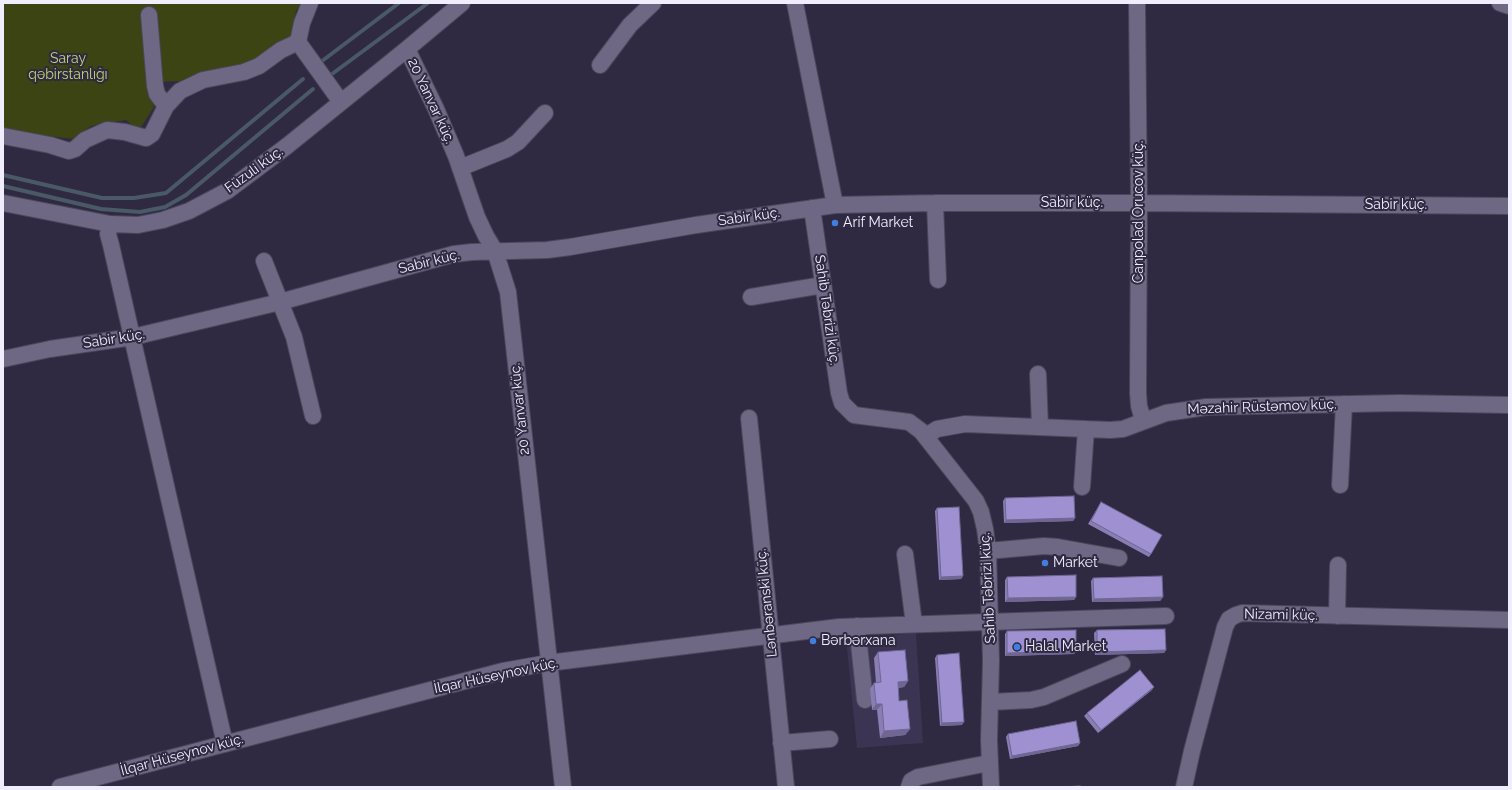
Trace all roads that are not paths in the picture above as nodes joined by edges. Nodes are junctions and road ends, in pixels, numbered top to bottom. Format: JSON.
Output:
{"nodes":[{"id":1,"x":310,"y":3,"type":"edge"},
{"id":2,"x":462,"y":3,"type":"edge"},
{"id":3,"x":653,"y":3,"type":"edge"},
{"id":4,"x":795,"y":3,"type":"edge"},
{"id":5,"x":1137,"y":3,"type":"edge"},
{"id":6,"x":1500,"y":3,"type":"edge"},
{"id":7,"x":1509,"y":6,"type":"edge"},
{"id":8,"x":148,"y":15,"type":"dead end"},
{"id":9,"x":298,"y":42,"type":"junction"},
{"id":10,"x":407,"y":49,"type":"junction"},
{"id":11,"x":600,"y":65,"type":"dead end"},
{"id":12,"x":341,"y":102,"type":"junction"},
{"id":13,"x":166,"y":106,"type":"junction"},
{"id":14,"x":545,"y":113,"type":"dead end"},
{"id":15,"x":3,"y":136,"type":"edge"},
{"id":16,"x":460,"y":168,"type":"junction"},
{"id":17,"x":3,"y":203,"type":"edge"},
{"id":18,"x":935,"y":203,"type":"junction"},
{"id":19,"x":1139,"y":203,"type":"junction"},
{"id":20,"x":835,"y":205,"type":"junction"},
{"id":21,"x":1509,"y":206,"type":"edge"},
{"id":22,"x":812,"y":208,"type":"junction"},
{"id":23,"x":110,"y":224,"type":"junction"},
{"id":24,"x":495,"y":252,"type":"junction"},
{"id":25,"x":264,"y":261,"type":"dead end"},
{"id":26,"x":938,"y":280,"type":"dead end"},
{"id":27,"x":823,"y":285,"type":"junction"},
{"id":28,"x":751,"y":297,"type":"dead end"},
{"id":29,"x":280,"y":302,"type":"junction"},
{"id":30,"x":133,"y":337,"type":"junction"},
{"id":31,"x":3,"y":359,"type":"edge"},
{"id":32,"x":1038,"y":374,"type":"dead end"},
{"id":33,"x":1344,"y":404,"type":"junction"},
{"id":34,"x":1509,"y":404,"type":"edge"},
{"id":35,"x":313,"y":416,"type":"dead end"},
{"id":36,"x":749,"y":418,"type":"dead end"},
{"id":37,"x":1143,"y":420,"type":"junction"},
{"id":38,"x":1040,"y":427,"type":"junction"},
{"id":39,"x":1086,"y":429,"type":"junction"},
{"id":40,"x":926,"y":436,"type":"junction"},
{"id":41,"x":1340,"y":485,"type":"dead end"},
{"id":42,"x":1082,"y":487,"type":"dead end"},
{"id":43,"x":988,"y":551,"type":"junction"},
{"id":44,"x":905,"y":554,"type":"dead end"},
{"id":45,"x":1119,"y":558,"type":"dead end"},
{"id":46,"x":1338,"y":565,"type":"dead end"},
{"id":47,"x":1166,"y":616,"type":"dead end"},
{"id":48,"x":1337,"y":616,"type":"junction"},
{"id":49,"x":1509,"y":620,"type":"edge"},
{"id":50,"x":990,"y":622,"type":"junction"},
{"id":51,"x":914,"y":624,"type":"junction"},
{"id":52,"x":857,"y":626,"type":"junction"},
{"id":53,"x":770,"y":635,"type":"junction"},
{"id":54,"x":548,"y":663,"type":"junction"},
{"id":55,"x":1122,"y":664,"type":"dead end"},
{"id":56,"x":865,"y":700,"type":"dead end"},
{"id":57,"x":990,"y":702,"type":"junction"},
{"id":58,"x":830,"y":740,"type":"dead end"},
{"id":59,"x":781,"y":743,"type":"junction"},
{"id":60,"x":225,"y":744,"type":"junction"},
{"id":61,"x":990,"y":763,"type":"junction"},
{"id":62,"x":60,"y":787,"type":"edge"},
{"id":63,"x":563,"y":787,"type":"edge"},
{"id":64,"x":786,"y":787,"type":"edge"},
{"id":65,"x":909,"y":787,"type":"edge"},
{"id":66,"x":991,"y":787,"type":"edge"},
{"id":67,"x":1184,"y":787,"type":"edge"}],
"edges":[{"from":1,"to":9,"type":"street"},
{"from":2,"to":10,"type":"street","name":"Füzuli küç."},
{"from":3,"to":11,"type":"street"},
{"from":4,"to":20,"type":"street"},
{"from":5,"to":19,"type":"street","name":"Canpolad Orucov küç."},
{"from":6,"to":7,"type":"street"},
{"from":8,"to":13,"type":"street"},
{"from":9,"to":12,"type":"street"},
{"from":9,"to":13,"type":"street"},
{"from":10,"to":12,"type":"street","name":"Füzuli küç."},
{"from":10,"to":16,"type":"street","name":"20 Yanvar küç."},
{"from":12,"to":23,"type":"street","name":"Füzuli küç."},
{"from":13,"to":15,"type":"street"},
{"from":14,"to":16,"type":"street"},
{"from":16,"to":24,"type":"street","name":"20 Yanvar küç."},
{"from":17,"to":23,"type":"street","name":"Füzuli küç."},
{"from":18,"to":19,"type":"street","name":"Sabir küç."},
{"from":18,"to":20,"type":"street","name":"Sabir küç."},
{"from":18,"to":26,"type":"street"},
{"from":19,"to":21,"type":"street","name":"Sabir küç."},
{"from":19,"to":37,"type":"street","name":"Canpolad Orucov küç."},
{"from":20,"to":22,"type":"street","name":"Sabir küç."},
{"from":22,"to":24,"type":"street","name":"Sabir küç."},
{"from":22,"to":27,"type":"street","name":"Sahib Təbrizi küç."},
{"from":23,"to":30,"type":"street"},
{"from":24,"to":29,"type":"street","name":"Sabir küç."},
{"from":24,"to":54,"type":"street","name":"20 Yanvar küç."},
{"from":25,"to":29,"type":"street"},
{"from":27,"to":28,"type":"street"},
{"from":27,"to":40,"type":"street","name":"Sahib Təbrizi küç."},
{"from":29,"to":30,"type":"street","name":"Sabir küç."},
{"from":29,"to":35,"type":"street"},
{"from":30,"to":31,"type":"street","name":"Sabir küç."},
{"from":30,"to":60,"type":"street"},
{"from":32,"to":38,"type":"street"},
{"from":33,"to":34,"type":"street","name":"Məzahir Rüstəmov küç."},
{"from":33,"to":37,"type":"street","name":"Məzahir Rüstəmov küç."},
{"from":33,"to":41,"type":"street"},
{"from":36,"to":53,"type":"street","name":"Lənbəranski küç."},
{"from":37,"to":39,"type":"street","name":"Məzahir Rüstəmov küç."},
{"from":38,"to":39,"type":"street","name":"Məzahir Rüstəmov küç."},
{"from":38,"to":40,"type":"street","name":"Məzahir Rüstəmov küç."},
{"from":39,"to":42,"type":"street"},
{"from":40,"to":43,"type":"street","name":"Sahib Təbrizi küç."},
{"from":43,"to":45,"type":"street"},
{"from":43,"to":50,"type":"street","name":"Sahib Təbrizi küç."},
{"from":44,"to":51,"type":"street"},
{"from":46,"to":48,"type":"street"},
{"from":47,"to":50,"type":"street","name":"İlqar Hüseynov küç."},
{"from":48,"to":49,"type":"street","name":"Nizami küç."},
{"from":48,"to":67,"type":"street","name":"Nizami küç."},
{"from":50,"to":51,"type":"street","name":"İlqar Hüseynov küç."},
{"from":50,"to":57,"type":"street","name":"Sahib Təbrizi küç."},
{"from":51,"to":52,"type":"street","name":"İlqar Hüseynov küç."},
{"from":52,"to":53,"type":"street","name":"İlqar Hüseynov küç."},
{"from":52,"to":56,"type":"street"},
{"from":53,"to":54,"type":"street","name":"İlqar Hüseynov küç."},
{"from":53,"to":59,"type":"street","name":"Lənbəranski küç."},
{"from":54,"to":60,"type":"street","name":"İlqar Hüseynov küç."},
{"from":54,"to":63,"type":"street","name":"20 Yanvar küç."},
{"from":55,"to":57,"type":"street"},
{"from":57,"to":61,"type":"street","name":"Sahib Təbrizi küç."},
{"from":58,"to":59,"type":"street"},
{"from":59,"to":64,"type":"street","name":"Lənbəranski küç."},
{"from":60,"to":62,"type":"street","name":"İlqar Hüseynov küç."},
{"from":61,"to":65,"type":"street"},
{"from":61,"to":66,"type":"street","name":"Sahib Təbrizi küç."}]}
